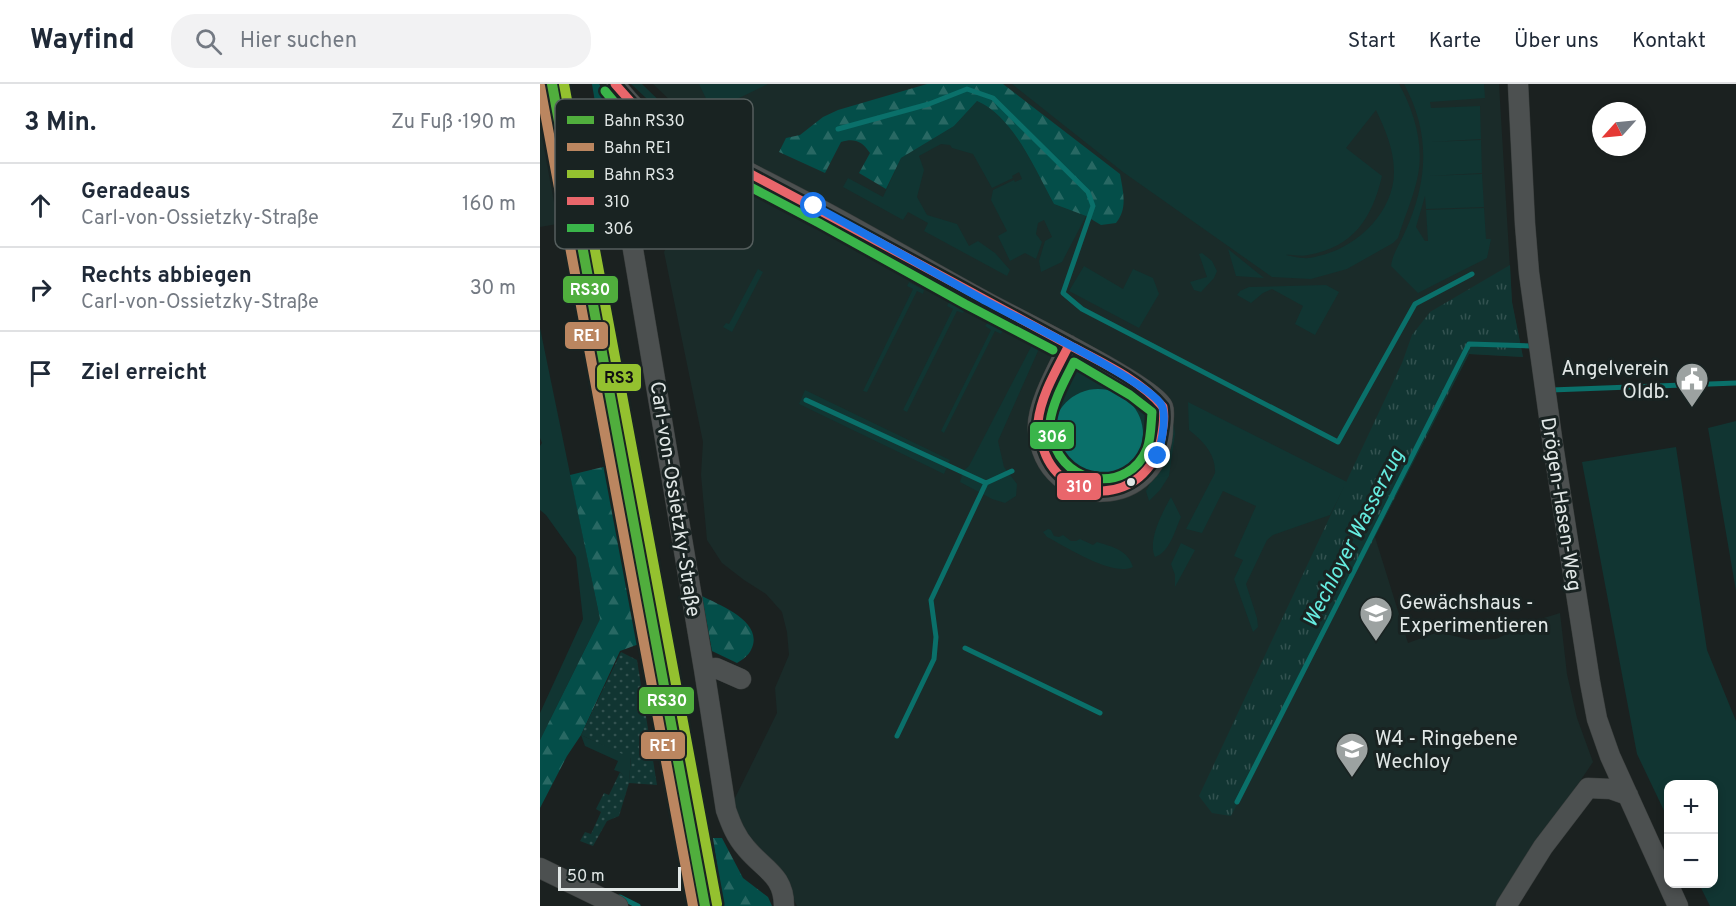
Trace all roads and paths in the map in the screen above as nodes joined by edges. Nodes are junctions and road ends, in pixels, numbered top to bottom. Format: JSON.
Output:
{"nodes":[{"id":1,"x":615,"y":84,"type":"edge"},
{"id":2,"x":1518,"y":84,"type":"edge"},
{"id":3,"x":629,"y":99,"type":"edge"},
{"id":4,"x":753,"y":174,"type":"edge"},
{"id":5,"x":633,"y":249,"type":"edge"},
{"id":6,"x":1069,"y":345,"type":"junction"},
{"id":7,"x":704,"y":669,"type":"junction"},
{"id":8,"x":741,"y":679,"type":"dead end"},
{"id":9,"x":1610,"y":756,"type":"junction"},
{"id":10,"x":1588,"y":788,"type":"junction"},
{"id":11,"x":1628,"y":795,"type":"junction"},
{"id":12,"x":540,"y":868,"type":"edge"},
{"id":13,"x":618,"y":906,"type":"edge"},
{"id":14,"x":784,"y":906,"type":"edge"},
{"id":15,"x":1506,"y":906,"type":"edge"},
{"id":16,"x":1678,"y":906,"type":"edge"}],
"edges":[{"from":1,"to":3,"type":"street"},
{"from":2,"to":9,"type":"street","name":"Drögen-Hasen-Weg"},
{"from":4,"to":6,"type":"street"},
{"from":5,"to":7,"type":"street","name":"Carl-von-Ossietzky-Straße"},
{"from":6,"to":6,"type":"street"},
{"from":7,"to":8,"type":"street"},
{"from":7,"to":14,"type":"street","name":"Carl-von-Ossietzky-Straße"},
{"from":9,"to":10,"type":"street"},
{"from":9,"to":11,"type":"street","name":"Drögen-Hasen-Weg"},
{"from":10,"to":11,"type":"street"},
{"from":10,"to":15,"type":"street"},
{"from":11,"to":16,"type":"street","name":"Drögen-Hasen-Weg"},
{"from":12,"to":13,"type":"street"}]}
